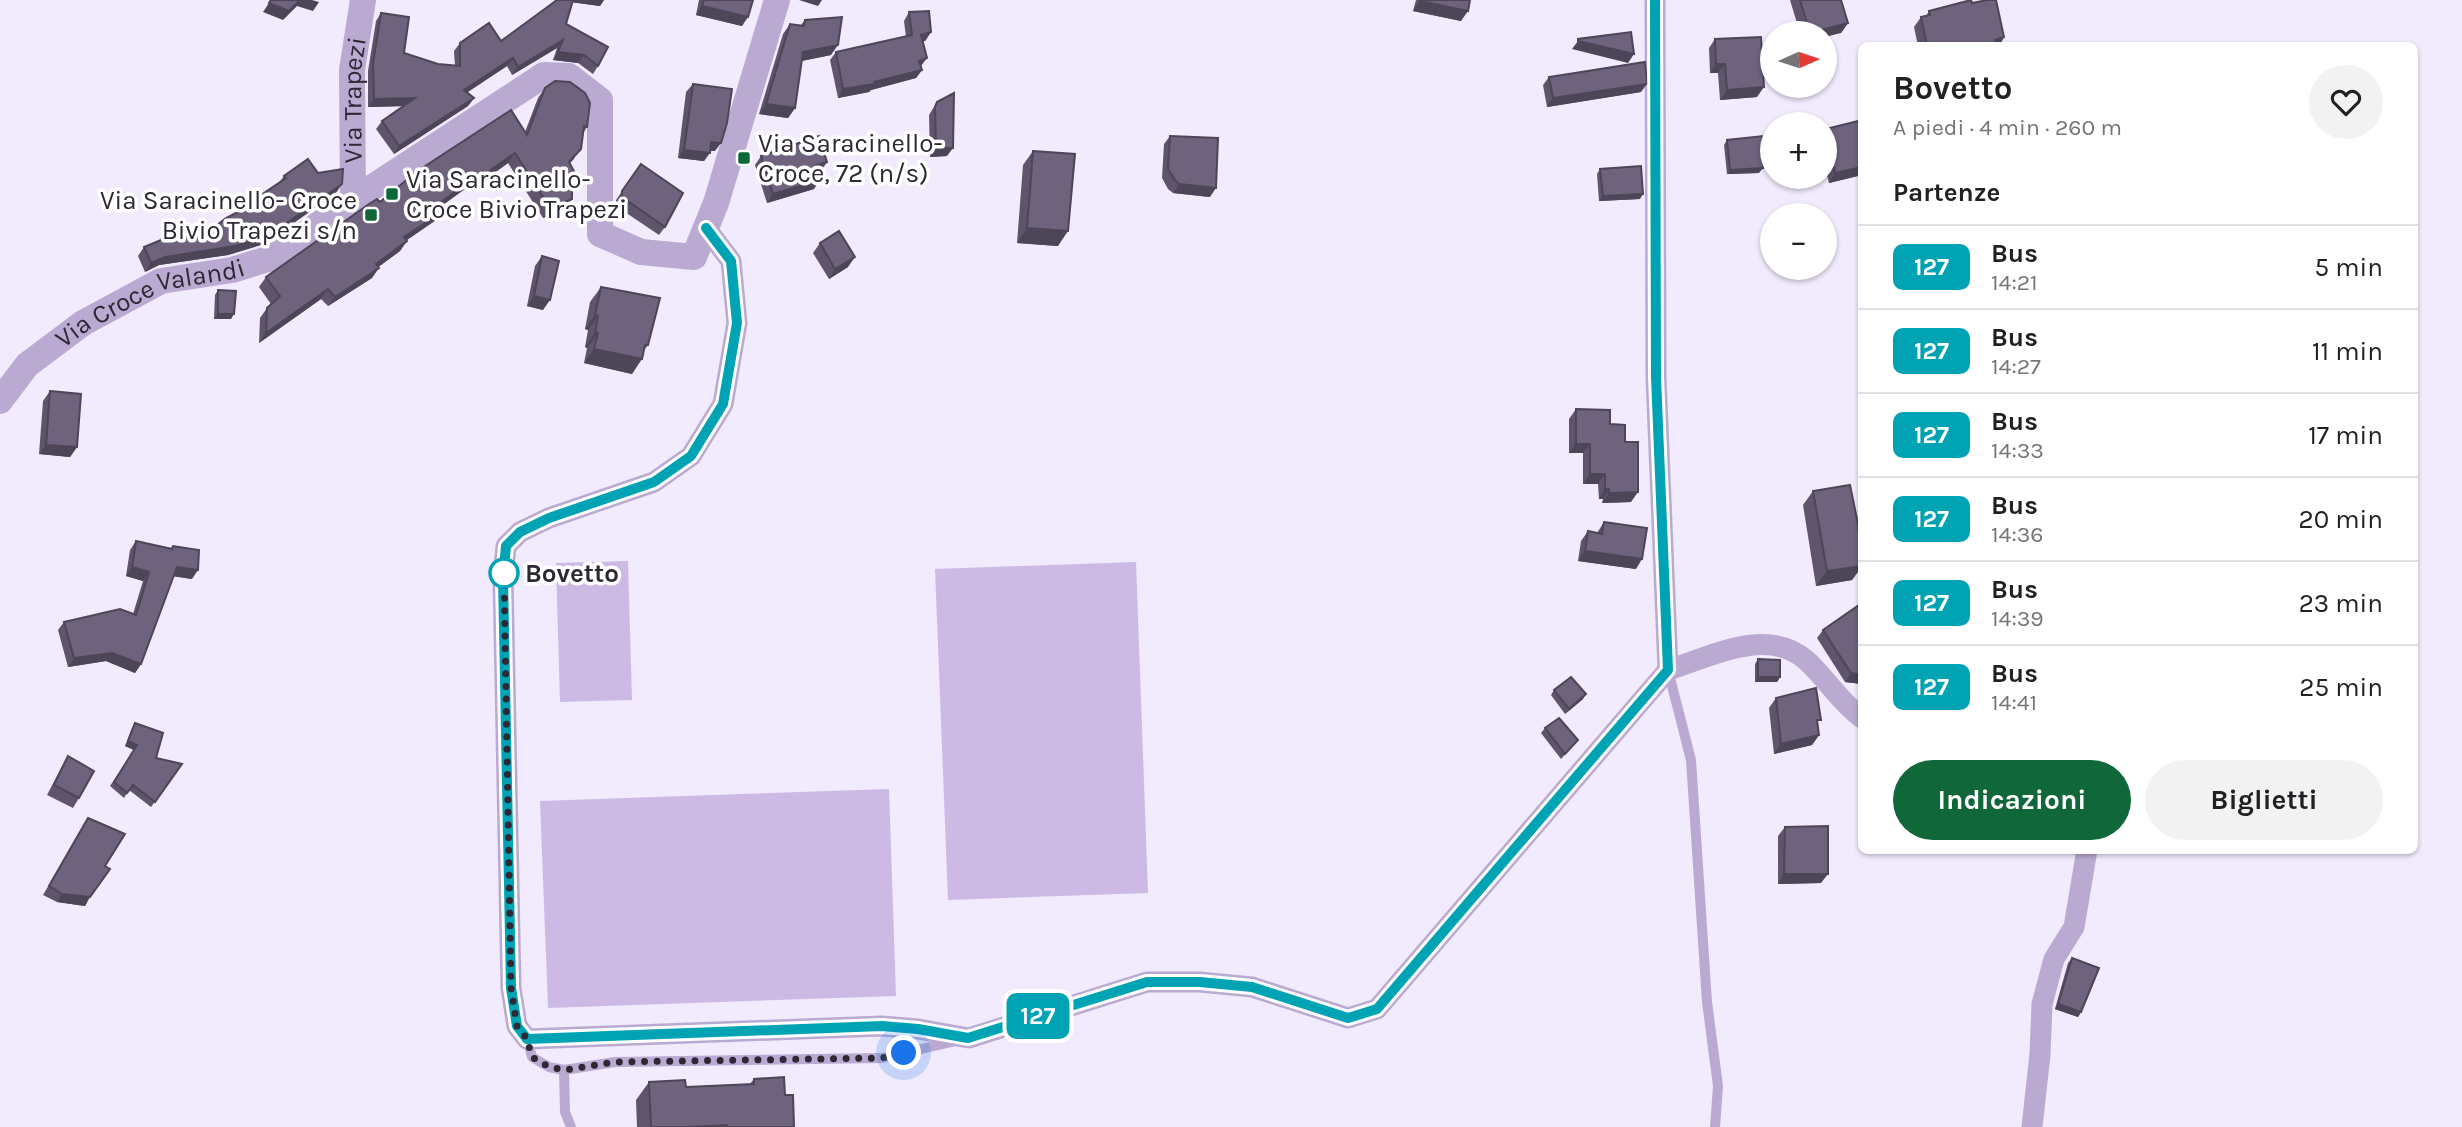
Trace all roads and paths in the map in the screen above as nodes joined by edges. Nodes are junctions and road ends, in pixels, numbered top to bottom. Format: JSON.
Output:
{"nodes":[{"id":1,"x":363,"y":0,"type":"edge"},
{"id":2,"x":777,"y":0,"type":"edge"},
{"id":3,"x":1655,"y":0,"type":"edge"},
{"id":4,"x":353,"y":200,"type":"junction"},
{"id":5,"x":706,"y":228,"type":"junction"},
{"id":6,"x":0,"y":401,"type":"edge"},
{"id":7,"x":1668,"y":670,"type":"junction"},
{"id":8,"x":1858,"y":715,"type":"edge"},
{"id":9,"x":2086,"y":854,"type":"edge"},
{"id":10,"x":968,"y":1038,"type":"junction"},
{"id":11,"x":527,"y":1039,"type":"junction"},
{"id":12,"x":564,"y":1070,"type":"junction"},
{"id":13,"x":571,"y":1127,"type":"edge"},
{"id":14,"x":1715,"y":1127,"type":"edge"},
{"id":15,"x":2032,"y":1127,"type":"edge"}],
"edges":[{"from":1,"to":4,"type":"street","name":"Via Trapezi"},
{"from":2,"to":5,"type":"street","name":"Via Croce Valandi"},
{"from":3,"to":7,"type":"street"},
{"from":4,"to":5,"type":"street","name":"Via Croce Valandi"},
{"from":4,"to":6,"type":"street","name":"Via Croce Valandi"},
{"from":5,"to":11,"type":"street"},
{"from":7,"to":8,"type":"street"},
{"from":7,"to":10,"type":"street"},
{"from":7,"to":14,"type":"lane"},
{"from":9,"to":15,"type":"street"},
{"from":10,"to":11,"type":"street"},
{"from":10,"to":12,"type":"lane"},
{"from":11,"to":12,"type":"lane"},
{"from":12,"to":13,"type":"lane"}]}
